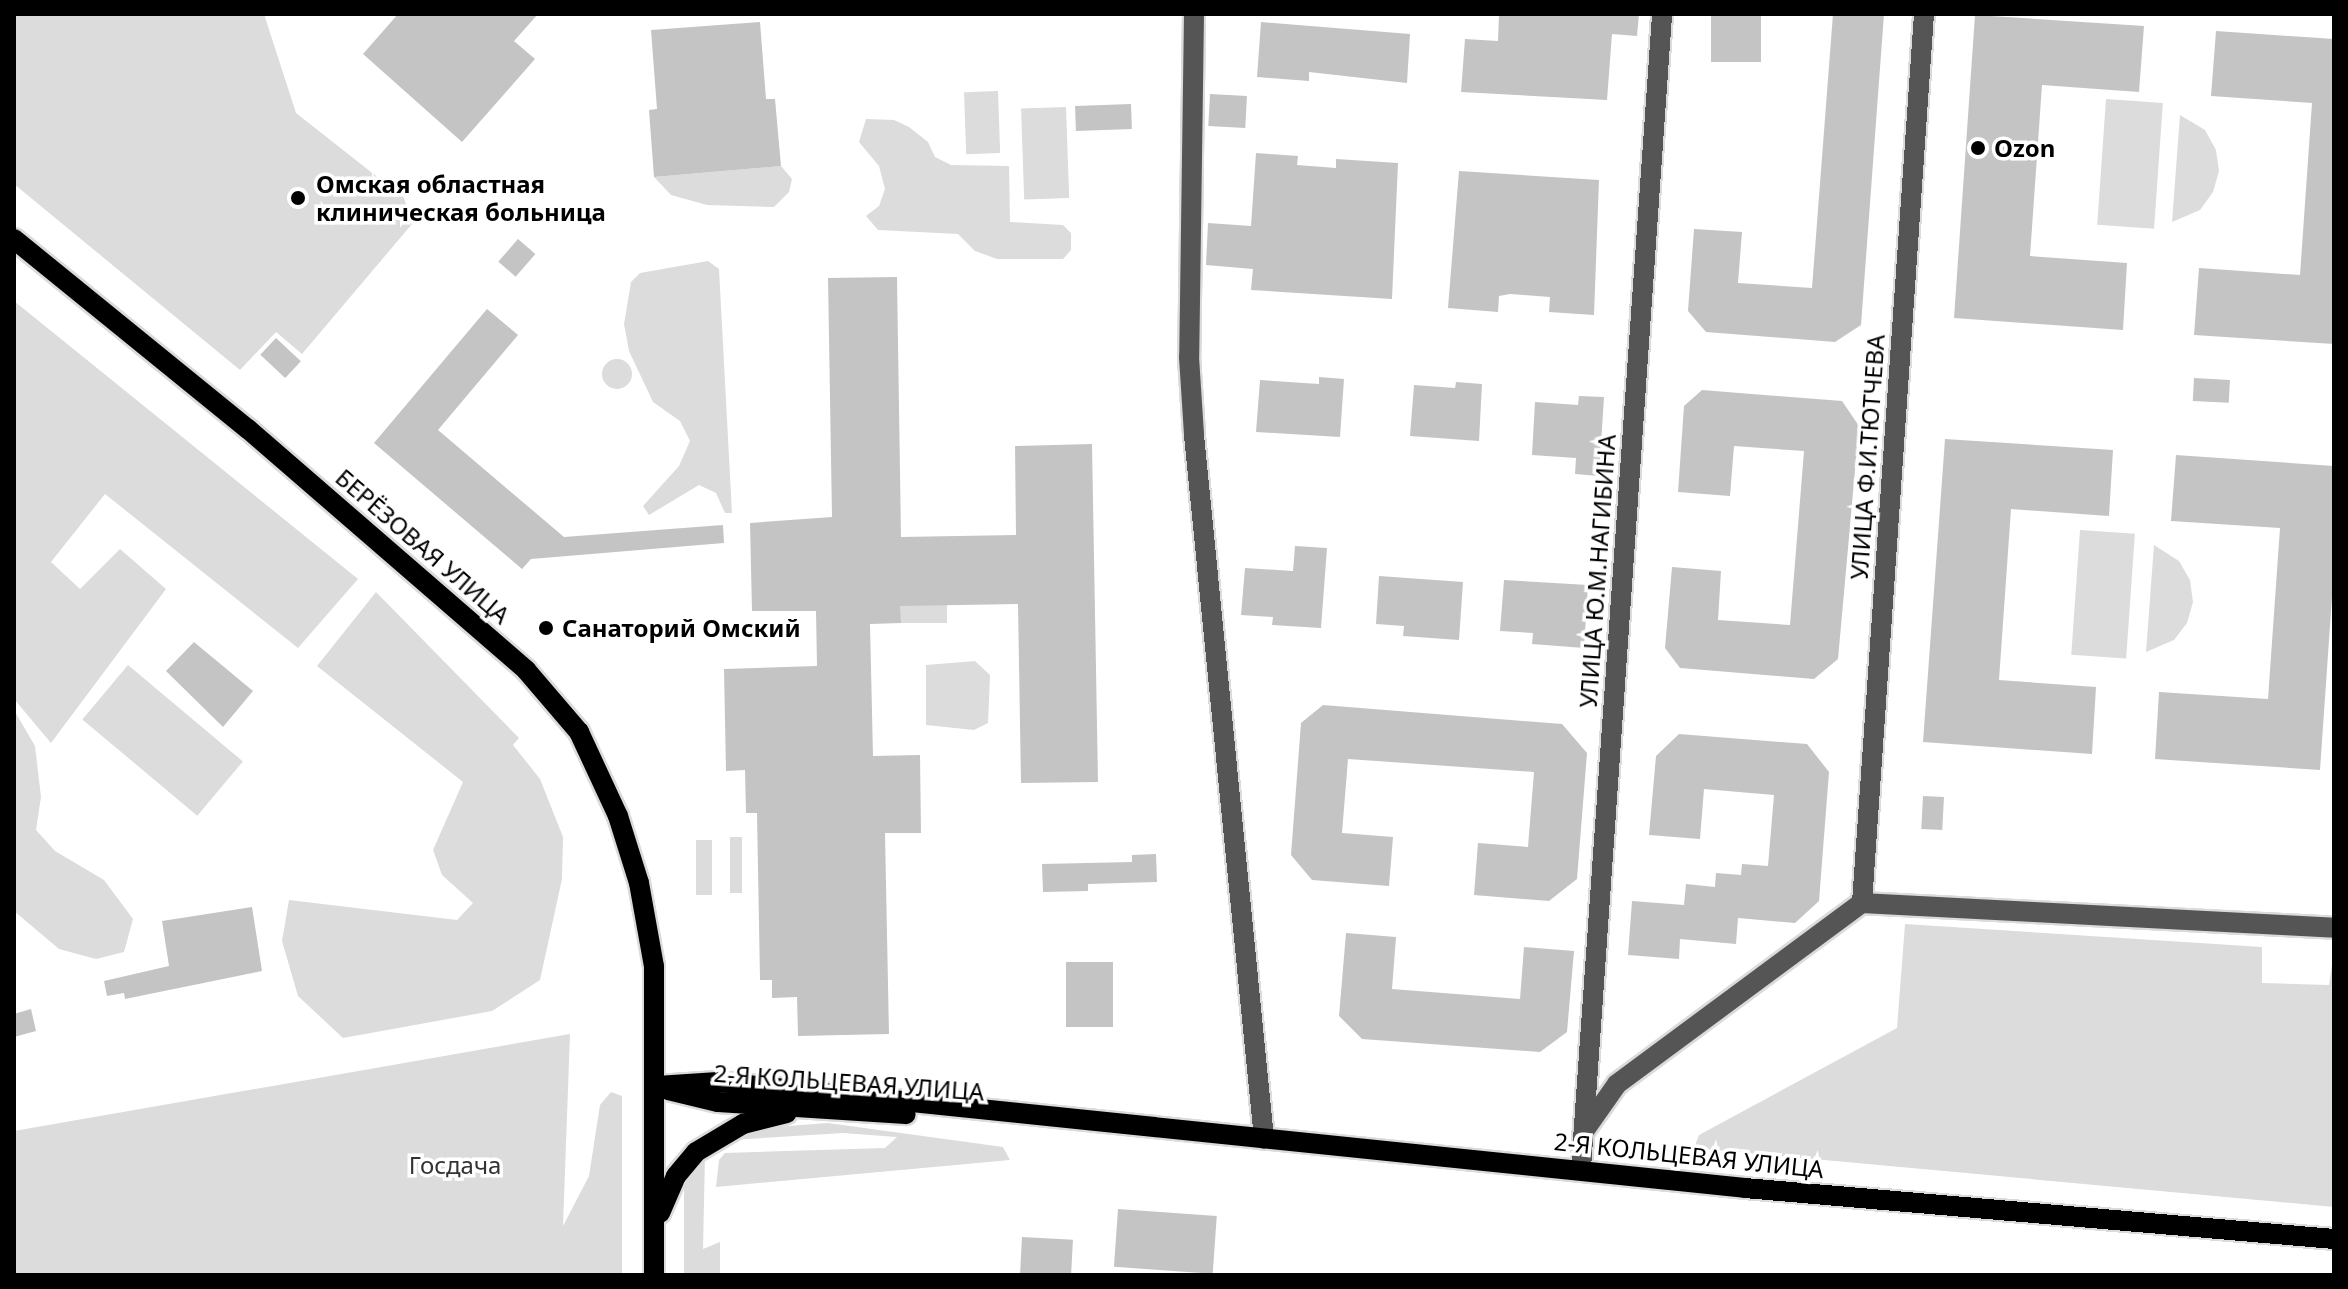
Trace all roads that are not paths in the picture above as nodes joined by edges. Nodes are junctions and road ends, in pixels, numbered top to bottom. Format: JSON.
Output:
{"nodes":[{"id":1,"x":1194,"y":14,"type":"edge"},
{"id":2,"x":1662,"y":14,"type":"edge"},
{"id":3,"x":1924,"y":14,"type":"edge"},
{"id":4,"x":14,"y":239,"type":"edge"},
{"id":5,"x":1862,"y":903,"type":"junction"},
{"id":6,"x":2334,"y":928,"type":"edge"},
{"id":7,"x":657,"y":1086,"type":"junction"},
{"id":8,"x":812,"y":1108,"type":"junction"},
{"id":9,"x":1038,"y":1119,"type":"junction"},
{"id":10,"x":1584,"y":1131,"type":"junction"},
{"id":11,"x":1264,"y":1139,"type":"junction"},
{"id":12,"x":1581,"y":1168,"type":"junction"},
{"id":13,"x":655,"y":1228,"type":"junction"},
{"id":14,"x":2334,"y":1239,"type":"edge"},
{"id":15,"x":654,"y":1275,"type":"edge"}],
"edges":[{"from":1,"to":11,"type":"street"},
{"from":2,"to":10,"type":"street","name":"УЛИЦА Ю.М.НАГИБИНА"},
{"from":3,"to":5,"type":"street","name":"УЛИЦА Ф.И.ТЮТЧЕВА"},
{"from":4,"to":7,"type":"main road","name":"БЕРЁЗОВАЯ УЛИЦА"},
{"from":5,"to":6,"type":"street"},
{"from":5,"to":10,"type":"street"},
{"from":7,"to":8,"type":"main road","name":"2-Я КОЛЬЦЕВАЯ УЛИЦА"},
{"from":7,"to":9,"type":"main road","name":"2-Я КОЛЬЦЕВАЯ УЛИЦА"},
{"from":7,"to":13,"type":"main road","name":"БЕРЁЗОВАЯ УЛИЦА"},
{"from":8,"to":9,"type":"main road","name":"2-Я КОЛЬЦЕВАЯ УЛИЦА"},
{"from":8,"to":13,"type":"main road"},
{"from":9,"to":11,"type":"main road","name":"2-Я КОЛЬЦЕВАЯ УЛИЦА"},
{"from":10,"to":12,"type":"street","name":"УЛИЦА Ю.М.НАГИБИНА"},
{"from":11,"to":12,"type":"main road","name":"2-Я КОЛЬЦЕВАЯ УЛИЦА"},
{"from":12,"to":14,"type":"main road","name":"2-Я КОЛЬЦЕВАЯ УЛИЦА"},
{"from":13,"to":15,"type":"main road","name":"БЕРЁЗОВАЯ УЛИЦА"}]}
